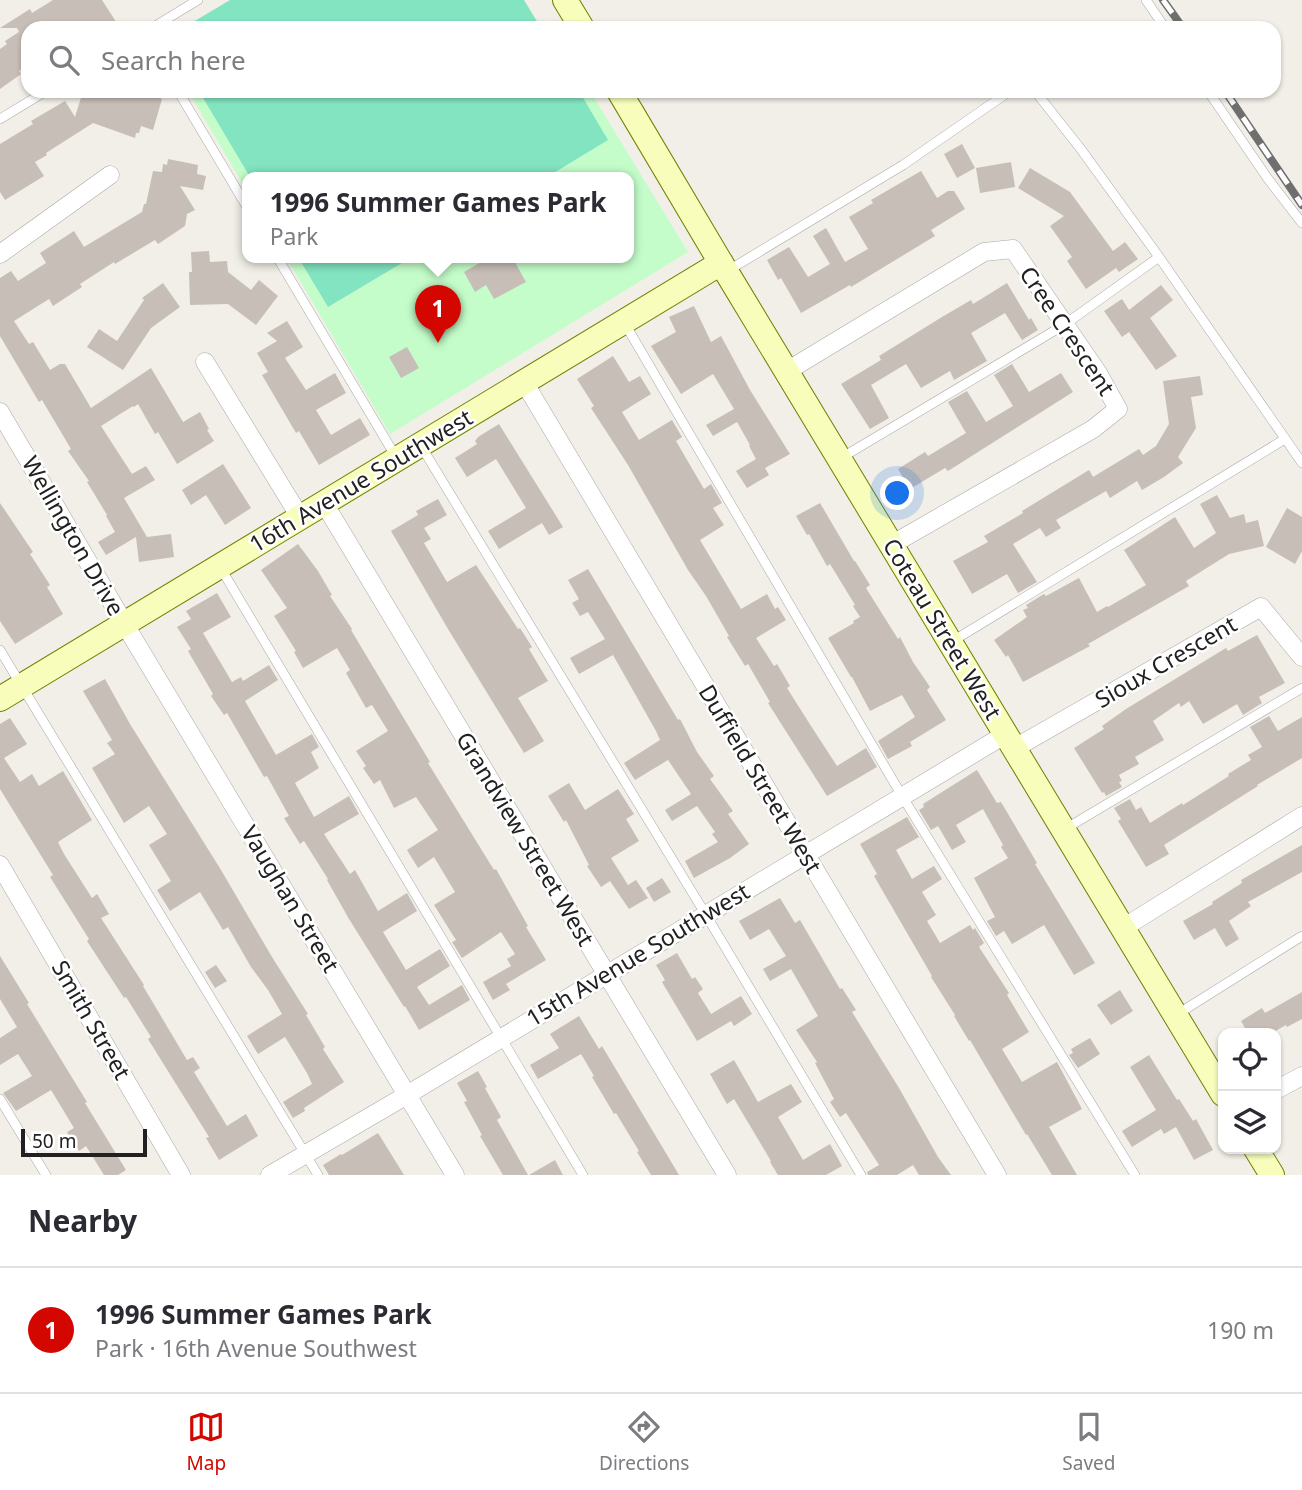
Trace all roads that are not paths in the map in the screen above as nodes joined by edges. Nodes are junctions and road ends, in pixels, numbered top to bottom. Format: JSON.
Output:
{"nodes":[{"id":1,"x":198,"y":0,"type":"edge"},
{"id":2,"x":565,"y":0,"type":"edge"},
{"id":3,"x":1146,"y":0,"type":"edge"},
{"id":4,"x":164,"y":21,"type":"edge"},
{"id":5,"x":578,"y":21,"type":"edge"},
{"id":6,"x":1160,"y":21,"type":"edge"},
{"id":7,"x":34,"y":98,"type":"edge"},
{"id":8,"x":182,"y":98,"type":"edge"},
{"id":9,"x":623,"y":98,"type":"edge"},
{"id":10,"x":1000,"y":98,"type":"edge"},
{"id":11,"x":1041,"y":98,"type":"edge"},
{"id":12,"x":1213,"y":98,"type":"edge"},
{"id":13,"x":0,"y":119,"type":"edge"},
{"id":14,"x":110,"y":175,"type":"dead end"},
{"id":15,"x":242,"y":199,"type":"edge"},
{"id":16,"x":1302,"y":223,"type":"edge"},
{"id":17,"x":0,"y":254,"type":"edge"},
{"id":18,"x":1159,"y":257,"type":"junction"},
{"id":19,"x":281,"y":263,"type":"edge"},
{"id":20,"x":724,"y":267,"type":"junction"},
{"id":21,"x":624,"y":322,"type":"junction"},
{"id":22,"x":1065,"y":325,"type":"junction"},
{"id":23,"x":205,"y":362,"type":"dead end"},
{"id":24,"x":787,"y":371,"type":"junction"},
{"id":25,"x":524,"y":382,"type":"junction"},
{"id":26,"x":0,"y":412,"type":"edge"},
{"id":27,"x":1285,"y":439,"type":"junction"},
{"id":28,"x":420,"y":445,"type":"junction"},
{"id":29,"x":397,"y":459,"type":"junction"},
{"id":30,"x":840,"y":459,"type":"junction"},
{"id":31,"x":1302,"y":463,"type":"edge"},
{"id":32,"x":324,"y":503,"type":"junction"},
{"id":33,"x":300,"y":517,"type":"junction"},
{"id":34,"x":891,"y":545,"type":"junction"},
{"id":35,"x":219,"y":566,"type":"junction"},
{"id":36,"x":124,"y":624,"type":"junction"},
{"id":37,"x":951,"y":642,"type":"junction"},
{"id":38,"x":0,"y":650,"type":"edge"},
{"id":39,"x":1302,"y":657,"type":"edge"},
{"id":40,"x":1302,"y":688,"type":"edge"},
{"id":41,"x":10,"y":692,"type":"edge"},
{"id":42,"x":1010,"y":741,"type":"junction"},
{"id":43,"x":902,"y":796,"type":"junction"},
{"id":44,"x":1302,"y":816,"type":"edge"},
{"id":45,"x":1064,"y":830,"type":"junction"},
{"id":46,"x":805,"y":855,"type":"junction"},
{"id":47,"x":0,"y":865,"type":"edge"},
{"id":48,"x":706,"y":915,"type":"junction"},
{"id":49,"x":1123,"y":928,"type":"junction"},
{"id":50,"x":1302,"y":936,"type":"edge"},
{"id":51,"x":607,"y":975,"type":"junction"},
{"id":52,"x":1176,"y":1015,"type":"junction"},
{"id":53,"x":500,"y":1038,"type":"junction"},
{"id":54,"x":1302,"y":1076,"type":"edge"},
{"id":55,"x":1281,"y":1087,"type":"edge"},
{"id":56,"x":1221,"y":1091,"type":"edge"},
{"id":57,"x":407,"y":1095,"type":"junction"},
{"id":58,"x":0,"y":1099,"type":"edge"},
{"id":59,"x":306,"y":1154,"type":"junction"},
{"id":60,"x":1259,"y":1154,"type":"edge"},
{"id":61,"x":46,"y":1175,"type":"edge"},
{"id":62,"x":181,"y":1175,"type":"edge"},
{"id":63,"x":270,"y":1175,"type":"edge"},
{"id":64,"x":318,"y":1175,"type":"edge"},
{"id":65,"x":455,"y":1175,"type":"edge"},
{"id":66,"x":583,"y":1175,"type":"edge"},
{"id":67,"x":727,"y":1175,"type":"edge"},
{"id":68,"x":860,"y":1175,"type":"edge"},
{"id":69,"x":997,"y":1175,"type":"edge"},
{"id":70,"x":1135,"y":1175,"type":"edge"},
{"id":71,"x":1272,"y":1175,"type":"edge"}],
"edges":[{"from":1,"to":4,"type":"lane"},
{"from":2,"to":5,"type":"street"},
{"from":3,"to":6,"type":"lane"},
{"from":7,"to":13,"type":"lane"},
{"from":8,"to":15,"type":"lane"},
{"from":9,"to":20,"type":"street","name":"Coteau Street West"},
{"from":10,"to":20,"type":"lane"},
{"from":11,"to":18,"type":"lane"},
{"from":12,"to":16,"type":"lane"},
{"from":14,"to":17,"type":"street"},
{"from":18,"to":22,"type":"lane"},
{"from":18,"to":27,"type":"lane"},
{"from":19,"to":29,"type":"lane"},
{"from":20,"to":21,"type":"street","name":"16th Avenue Southwest"},
{"from":20,"to":24,"type":"street","name":"Coteau Street West"},
{"from":21,"to":25,"type":"street","name":"16th Avenue Southwest"},
{"from":21,"to":43,"type":"lane"},
{"from":22,"to":24,"type":"street","name":"Cree Crescent"},
{"from":22,"to":30,"type":"lane"},
{"from":22,"to":34,"type":"street","name":"Cree Crescent"},
{"from":23,"to":33,"type":"street"},
{"from":24,"to":30,"type":"street","name":"Coteau Street West"},
{"from":25,"to":28,"type":"street","name":"16th Avenue Southwest"},
{"from":25,"to":46,"type":"street","name":"Duffield Street West"},
{"from":26,"to":36,"type":"street","name":"Wellington Drive"},
{"from":27,"to":31,"type":"lane"},
{"from":27,"to":37,"type":"lane"},
{"from":28,"to":29,"type":"street","name":"16th Avenue Southwest"},
{"from":28,"to":48,"type":"lane"},
{"from":29,"to":32,"type":"street","name":"16th Avenue Southwest"},
{"from":30,"to":34,"type":"street","name":"Coteau Street West"},
{"from":32,"to":33,"type":"street","name":"16th Avenue Southwest"},
{"from":32,"to":51,"type":"street","name":"Grandview Street West"},
{"from":33,"to":35,"type":"street","name":"16th Avenue Southwest"},
{"from":34,"to":37,"type":"street","name":"Coteau Street West"},
{"from":35,"to":36,"type":"street","name":"16th Avenue Southwest"},
{"from":35,"to":53,"type":"lane"},
{"from":36,"to":41,"type":"street","name":"16th Avenue Southwest"},
{"from":36,"to":57,"type":"street","name":"Vaughan Street"},
{"from":37,"to":42,"type":"street","name":"Coteau Street West"},
{"from":38,"to":41,"type":"lane"},
{"from":39,"to":42,"type":"street","name":"Sioux Crescent"},
{"from":40,"to":45,"type":"lane"},
{"from":41,"to":59,"type":"lane"},
{"from":42,"to":43,"type":"street","name":"15th Avenue Southwest"},
{"from":42,"to":45,"type":"street","name":"Coteau Street West"},
{"from":43,"to":46,"type":"street","name":"15th Avenue Southwest"},
{"from":43,"to":70,"type":"lane"},
{"from":44,"to":49,"type":"street"},
{"from":45,"to":49,"type":"street","name":"Coteau Street West"},
{"from":46,"to":48,"type":"street","name":"15th Avenue Southwest"},
{"from":46,"to":69,"type":"street","name":"Duffield Street West"},
{"from":47,"to":62,"type":"street","name":"Smith Street"},
{"from":48,"to":51,"type":"street","name":"15th Avenue Southwest"},
{"from":48,"to":68,"type":"lane"},
{"from":49,"to":52,"type":"street","name":"Coteau Street West"},
{"from":50,"to":52,"type":"lane"},
{"from":51,"to":53,"type":"street","name":"15th Avenue Southwest"},
{"from":51,"to":67,"type":"street","name":"Grandview Street West"},
{"from":52,"to":56,"type":"street","name":"Coteau Street West"},
{"from":53,"to":57,"type":"street","name":"15th Avenue Southwest"},
{"from":53,"to":66,"type":"lane"},
{"from":54,"to":55,"type":"street"},
{"from":57,"to":59,"type":"street","name":"15th Avenue Southwest"},
{"from":57,"to":65,"type":"street","name":"Vaughan Street"},
{"from":58,"to":61,"type":"lane"},
{"from":59,"to":63,"type":"street","name":"15th Avenue Southwest"},
{"from":59,"to":64,"type":"lane"},
{"from":60,"to":71,"type":"street"}]}
